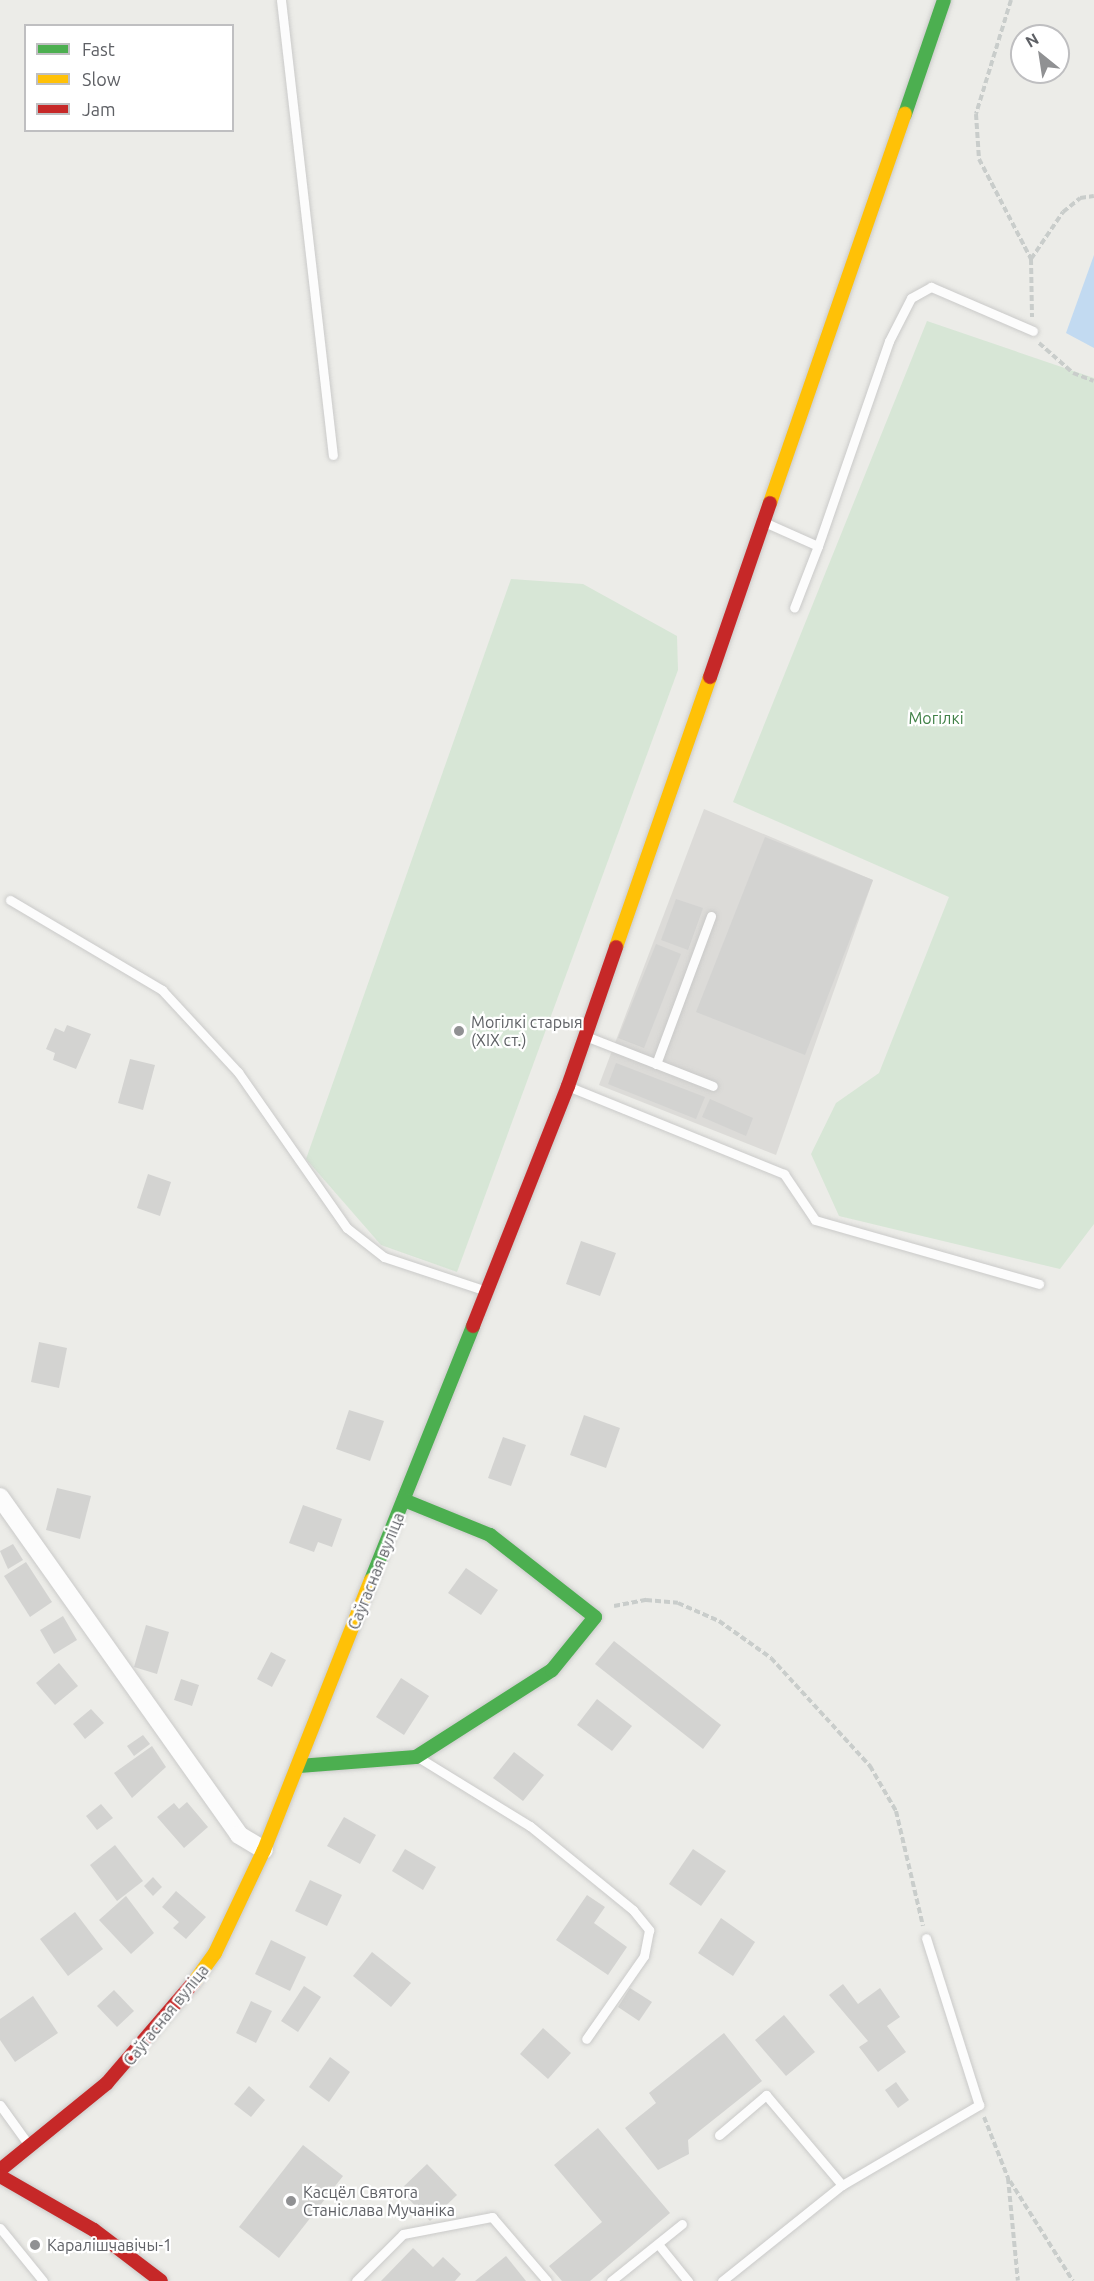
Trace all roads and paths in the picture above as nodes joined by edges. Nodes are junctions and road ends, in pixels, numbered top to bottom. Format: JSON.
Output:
{"nodes":[{"id":1,"x":281,"y":0,"type":"edge"},
{"id":2,"x":944,"y":0,"type":"edge"},
{"id":3,"x":1011,"y":0,"type":"edge"},
{"id":4,"x":1094,"y":196,"type":"edge"},
{"id":5,"x":1031,"y":259,"type":"junction"},
{"id":6,"x":1033,"y":331,"type":"junction"},
{"id":7,"x":1094,"y":381,"type":"edge"},
{"id":8,"x":333,"y":455,"type":"dead end"},
{"id":9,"x":762,"y":521,"type":"junction"},
{"id":10,"x":818,"y":546,"type":"junction"},
{"id":11,"x":794,"y":608,"type":"dead end"},
{"id":12,"x":10,"y":900,"type":"dead end"},
{"id":13,"x":711,"y":916,"type":"dead end"},
{"id":14,"x":586,"y":1036,"type":"junction"},
{"id":15,"x":656,"y":1064,"type":"junction"},
{"id":16,"x":568,"y":1086,"type":"junction"},
{"id":17,"x":713,"y":1086,"type":"dead end"},
{"id":18,"x":1039,"y":1284,"type":"dead end"},
{"id":19,"x":488,"y":1292,"type":"junction"},
{"id":20,"x":0,"y":1497,"type":"edge"},
{"id":21,"x":404,"y":1500,"type":"junction"},
{"id":22,"x":595,"y":1617,"type":"junction"},
{"id":23,"x":416,"y":1757,"type":"junction"},
{"id":24,"x":298,"y":1766,"type":"junction"},
{"id":25,"x":264,"y":1850,"type":"junction"},
{"id":26,"x":926,"y":1938,"type":"joint"},
{"id":27,"x":586,"y":2039,"type":"dead end"},
{"id":28,"x":0,"y":2104,"type":"edge"},
{"id":29,"x":979,"y":2105,"type":"junction"},
{"id":30,"x":719,"y":2135,"type":"dead end"},
{"id":31,"x":29,"y":2145,"type":"junction"},
{"id":32,"x":0,"y":2170,"type":"edge"},
{"id":33,"x":0,"y":2176,"type":"edge"},
{"id":34,"x":1008,"y":2178,"type":"junction"},
{"id":35,"x":842,"y":2185,"type":"junction"},
{"id":36,"x":682,"y":2224,"type":"dead end"},
{"id":37,"x":0,"y":2228,"type":"edge"},
{"id":38,"x":658,"y":2244,"type":"junction"},
{"id":39,"x":43,"y":2281,"type":"edge"},
{"id":40,"x":161,"y":2281,"type":"edge"},
{"id":41,"x":356,"y":2281,"type":"edge"},
{"id":42,"x":547,"y":2281,"type":"edge"},
{"id":43,"x":611,"y":2281,"type":"edge"},
{"id":44,"x":688,"y":2281,"type":"edge"},
{"id":45,"x":722,"y":2281,"type":"edge"},
{"id":46,"x":1018,"y":2281,"type":"edge"},
{"id":47,"x":1073,"y":2281,"type":"edge"}],
"edges":[{"from":1,"to":8,"type":"lane"},
{"from":2,"to":9,"type":"main road","name":"Саўгасная вуліца"},
{"from":3,"to":5,"type":"path"},
{"from":4,"to":5,"type":"path"},
{"from":5,"to":6,"type":"path"},
{"from":6,"to":7,"type":"path"},
{"from":6,"to":10,"type":"lane"},
{"from":9,"to":10,"type":"lane"},
{"from":9,"to":14,"type":"main road","name":"Саўгасная вуліца"},
{"from":10,"to":11,"type":"lane"},
{"from":12,"to":19,"type":"lane"},
{"from":13,"to":15,"type":"lane"},
{"from":14,"to":15,"type":"lane"},
{"from":14,"to":16,"type":"main road","name":"Саўгасная вуліца"},
{"from":15,"to":17,"type":"lane"},
{"from":16,"to":18,"type":"lane"},
{"from":16,"to":19,"type":"main road","name":"Саўгасная вуліца"},
{"from":19,"to":21,"type":"main road","name":"Саўгасная вуліца"},
{"from":20,"to":25,"type":"street"},
{"from":21,"to":22,"type":"main road"},
{"from":21,"to":24,"type":"main road","name":"Саўгасная вуліца"},
{"from":22,"to":23,"type":"main road"},
{"from":22,"to":26,"type":"path"},
{"from":23,"to":24,"type":"main road"},
{"from":23,"to":27,"type":"lane"},
{"from":24,"to":25,"type":"main road","name":"Саўгасная вуліца"},
{"from":25,"to":31,"type":"main road","name":"Саўгасная вуліца"},
{"from":26,"to":29,"type":"lane"},
{"from":28,"to":31,"type":"lane"},
{"from":29,"to":34,"type":"path"},
{"from":29,"to":35,"type":"lane"},
{"from":30,"to":35,"type":"lane"},
{"from":31,"to":32,"type":"main road","name":"Саўгасная вуліца"},
{"from":33,"to":40,"type":"main road"},
{"from":34,"to":46,"type":"path"},
{"from":34,"to":47,"type":"path"},
{"from":35,"to":45,"type":"lane"},
{"from":36,"to":38,"type":"lane"},
{"from":37,"to":39,"type":"lane"},
{"from":38,"to":43,"type":"lane"},
{"from":38,"to":44,"type":"lane"},
{"from":41,"to":42,"type":"lane"}]}
